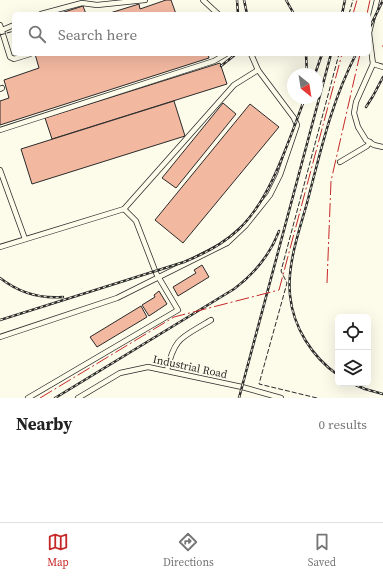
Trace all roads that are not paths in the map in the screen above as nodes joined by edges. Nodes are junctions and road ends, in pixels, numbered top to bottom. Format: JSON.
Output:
{"nodes":[{"id":1,"x":145,"y":0,"type":"edge"},
{"id":2,"x":203,"y":0,"type":"edge"},
{"id":3,"x":377,"y":0,"type":"edge"},
{"id":4,"x":116,"y":2,"type":"edge"},
{"id":5,"x":48,"y":12,"type":"edge"},
{"id":6,"x":216,"y":12,"type":"edge"},
{"id":7,"x":0,"y":24,"type":"edge"},
{"id":8,"x":371,"y":25,"type":"edge"},
{"id":9,"x":12,"y":26,"type":"edge"},
{"id":10,"x":1,"y":31,"type":"edge"},
{"id":11,"x":2,"y":42,"type":"edge"},
{"id":12,"x":371,"y":45,"type":"edge"},
{"id":13,"x":24,"y":56,"type":"edge"},
{"id":14,"x":223,"y":56,"type":"edge"},
{"id":15,"x":252,"y":56,"type":"edge"},
{"id":16,"x":374,"y":64,"type":"junction"},
{"id":17,"x":383,"y":67,"type":"edge"},
{"id":18,"x":258,"y":70,"type":"junction"},
{"id":19,"x":0,"y":130,"type":"edge"},
{"id":20,"x":370,"y":142,"type":"junction"},
{"id":21,"x":383,"y":147,"type":"edge"},
{"id":22,"x":340,"y":162,"type":"dead end"},
{"id":23,"x":0,"y":170,"type":"edge"},
{"id":24,"x":124,"y":209,"type":"junction"},
{"id":25,"x":25,"y":239,"type":"junction"},
{"id":26,"x":0,"y":247,"type":"edge"},
{"id":27,"x":159,"y":277,"type":"junction"},
{"id":28,"x":211,"y":320,"type":"dead end"},
{"id":29,"x":0,"y":337,"type":"edge"},
{"id":30,"x":167,"y":370,"type":"junction"},
{"id":31,"x":28,"y":398,"type":"edge"},
{"id":32,"x":78,"y":398,"type":"edge"},
{"id":33,"x":281,"y":398,"type":"edge"}],
"edges":[{"from":1,"to":4,"type":"street"},
{"from":2,"to":6,"type":"street"},
{"from":3,"to":8,"type":"street"},
{"from":4,"to":5,"type":"street"},
{"from":7,"to":10,"type":"street"},
{"from":9,"to":10,"type":"street"},
{"from":10,"to":11,"type":"street"},
{"from":11,"to":13,"type":"street"},
{"from":12,"to":16,"type":"street"},
{"from":14,"to":19,"type":"street"},
{"from":15,"to":18,"type":"street"},
{"from":16,"to":17,"type":"street"},
{"from":16,"to":20,"type":"street"},
{"from":18,"to":24,"type":"street"},
{"from":18,"to":27,"type":"street"},
{"from":20,"to":21,"type":"street"},
{"from":20,"to":22,"type":"street"},
{"from":23,"to":25,"type":"street"},
{"from":24,"to":25,"type":"street"},
{"from":24,"to":27,"type":"street"},
{"from":25,"to":26,"type":"street"},
{"from":27,"to":29,"type":"street"},
{"from":27,"to":31,"type":"street"},
{"from":28,"to":30,"type":"street"},
{"from":30,"to":32,"type":"street","name":"Industrial Road"},
{"from":30,"to":33,"type":"street","name":"Industrial Road"}]}
